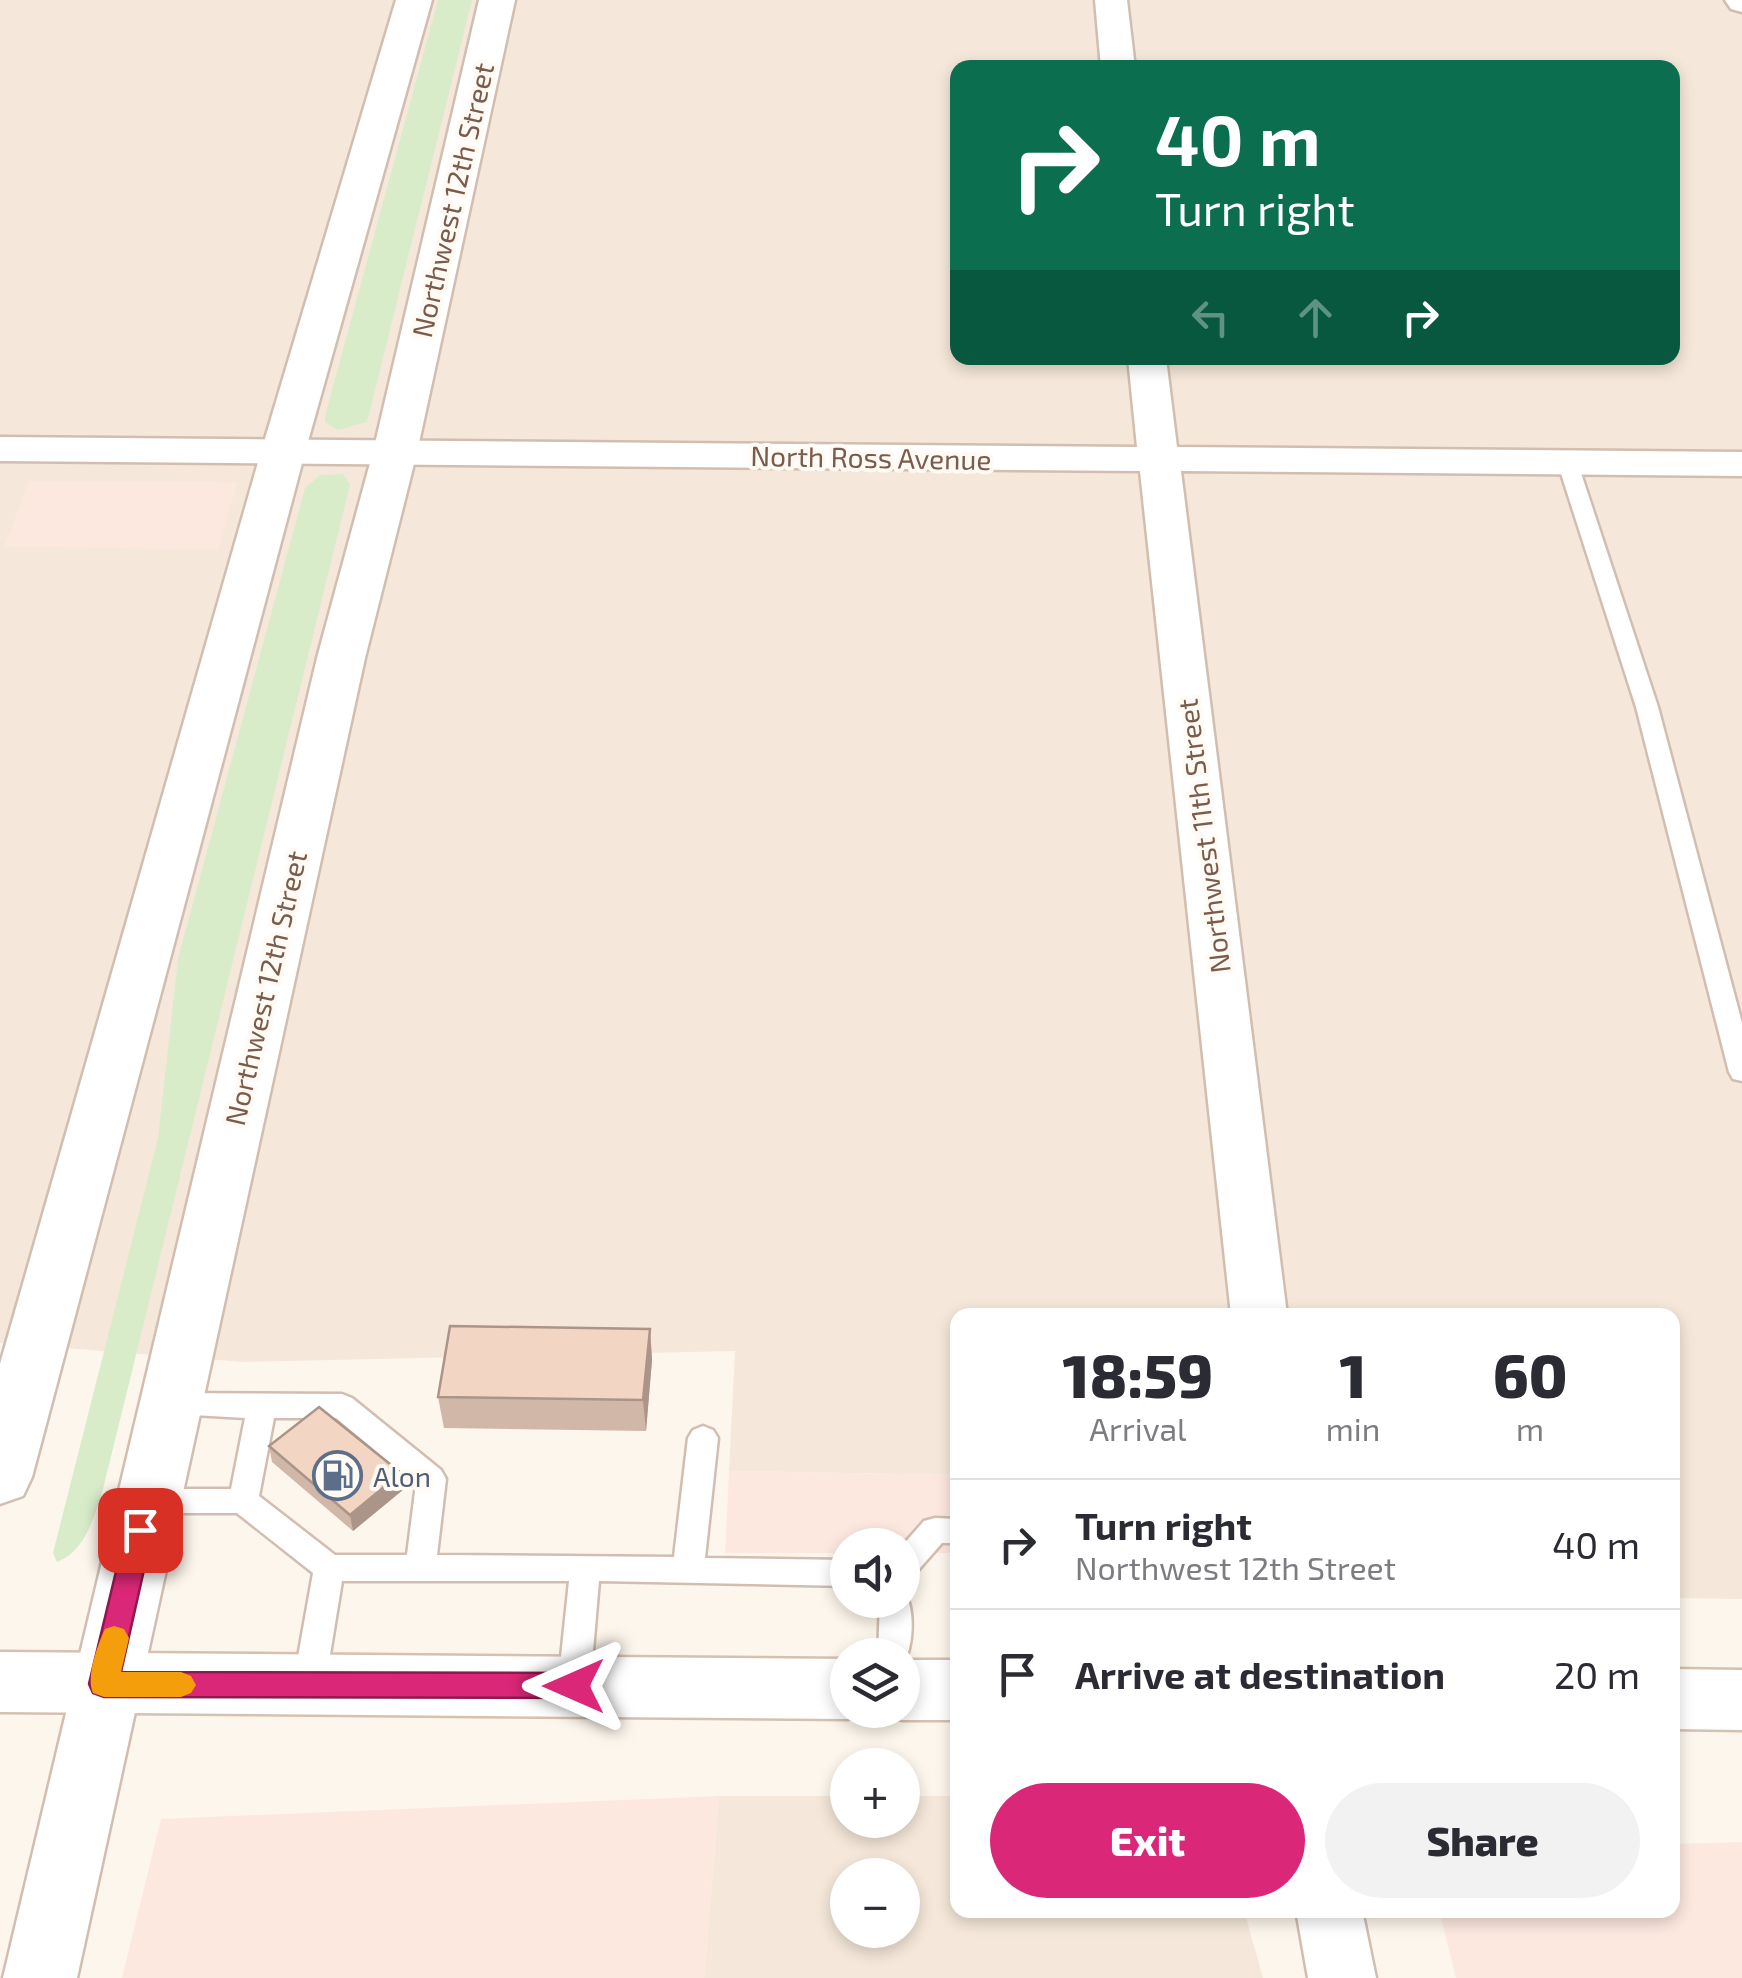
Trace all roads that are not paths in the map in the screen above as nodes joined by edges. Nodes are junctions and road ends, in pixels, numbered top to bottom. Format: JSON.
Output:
{"nodes":[{"id":1,"x":414,"y":0,"type":"edge"},
{"id":2,"x":496,"y":0,"type":"edge"},
{"id":3,"x":1111,"y":0,"type":"edge"},
{"id":4,"x":1117,"y":60,"type":"edge"},
{"id":5,"x":1149,"y":365,"type":"edge"},
{"id":6,"x":0,"y":449,"type":"edge"},
{"id":7,"x":283,"y":452,"type":"junction"},
{"id":8,"x":396,"y":452,"type":"junction"},
{"id":9,"x":1158,"y":459,"type":"junction"},
{"id":10,"x":1566,"y":461,"type":"junction"},
{"id":11,"x":1742,"y":464,"type":"edge"},
{"id":12,"x":1742,"y":1072,"type":"edge"},
{"id":13,"x":1258,"y":1308,"type":"edge"},
{"id":14,"x":168,"y":1406,"type":"junction"},
{"id":15,"x":262,"y":1407,"type":"junction"},
{"id":16,"x":703,"y":1438,"type":"dead end"},
{"id":17,"x":0,"y":1477,"type":"edge"},
{"id":18,"x":146,"y":1501,"type":"junction"},
{"id":19,"x":242,"y":1501,"type":"junction"},
{"id":20,"x":950,"y":1531,"type":"edge"},
{"id":21,"x":920,"y":1546,"type":"edge"},
{"id":22,"x":421,"y":1567,"type":"junction"},
{"id":23,"x":329,"y":1568,"type":"junction"},
{"id":24,"x":585,"y":1568,"type":"junction"},
{"id":25,"x":688,"y":1570,"type":"junction"},
{"id":26,"x":830,"y":1573,"type":"edge"},
{"id":27,"x":0,"y":1682,"type":"edge"},
{"id":28,"x":104,"y":1684,"type":"junction"},
{"id":29,"x":309,"y":1685,"type":"junction"},
{"id":30,"x":574,"y":1686,"type":"junction"},
{"id":31,"x":830,"y":1689,"type":"edge"},
{"id":32,"x":920,"y":1690,"type":"edge"},
{"id":33,"x":950,"y":1690,"type":"edge"},
{"id":34,"x":1680,"y":1699,"type":"edge"},
{"id":35,"x":1742,"y":1700,"type":"edge"},
{"id":36,"x":1331,"y":1918,"type":"edge"},
{"id":37,"x":40,"y":1978,"type":"edge"},
{"id":38,"x":1342,"y":1978,"type":"edge"}],
"edges":[{"from":1,"to":7,"type":"street"},
{"from":2,"to":8,"type":"street","name":"Northwest 12th Street"},
{"from":3,"to":4,"type":"street"},
{"from":5,"to":9,"type":"street","name":"Northwest 11th Street"},
{"from":6,"to":7,"type":"street","name":"North Ross Avenue"},
{"from":7,"to":8,"type":"street","name":"North Ross Avenue"},
{"from":7,"to":17,"type":"street"},
{"from":8,"to":9,"type":"street","name":"North Ross Avenue"},
{"from":8,"to":14,"type":"street","name":"Northwest 12th Street"},
{"from":9,"to":10,"type":"street","name":"North Ross Avenue"},
{"from":9,"to":13,"type":"street","name":"Northwest 11th Street"},
{"from":10,"to":11,"type":"street","name":"North Ross Avenue"},
{"from":10,"to":12,"type":"lane"},
{"from":14,"to":15,"type":"lane"},
{"from":14,"to":18,"type":"street","name":"Northwest 12th Street"},
{"from":15,"to":19,"type":"lane"},
{"from":15,"to":22,"type":"lane"},
{"from":16,"to":25,"type":"lane"},
{"from":18,"to":19,"type":"lane"},
{"from":18,"to":28,"type":"street","name":"Northwest 12th Street"},
{"from":19,"to":23,"type":"lane"},
{"from":20,"to":21,"type":"lane"},
{"from":22,"to":23,"type":"lane"},
{"from":22,"to":24,"type":"lane"},
{"from":23,"to":29,"type":"lane"},
{"from":24,"to":25,"type":"lane"},
{"from":24,"to":30,"type":"lane"},
{"from":25,"to":26,"type":"lane"},
{"from":27,"to":28,"type":"street"},
{"from":28,"to":29,"type":"street"},
{"from":28,"to":37,"type":"street","name":"Northwest 12th Street"},
{"from":29,"to":30,"type":"street"},
{"from":30,"to":31,"type":"street"},
{"from":32,"to":33,"type":"street"},
{"from":34,"to":35,"type":"street"},
{"from":36,"to":38,"type":"street"}]}
